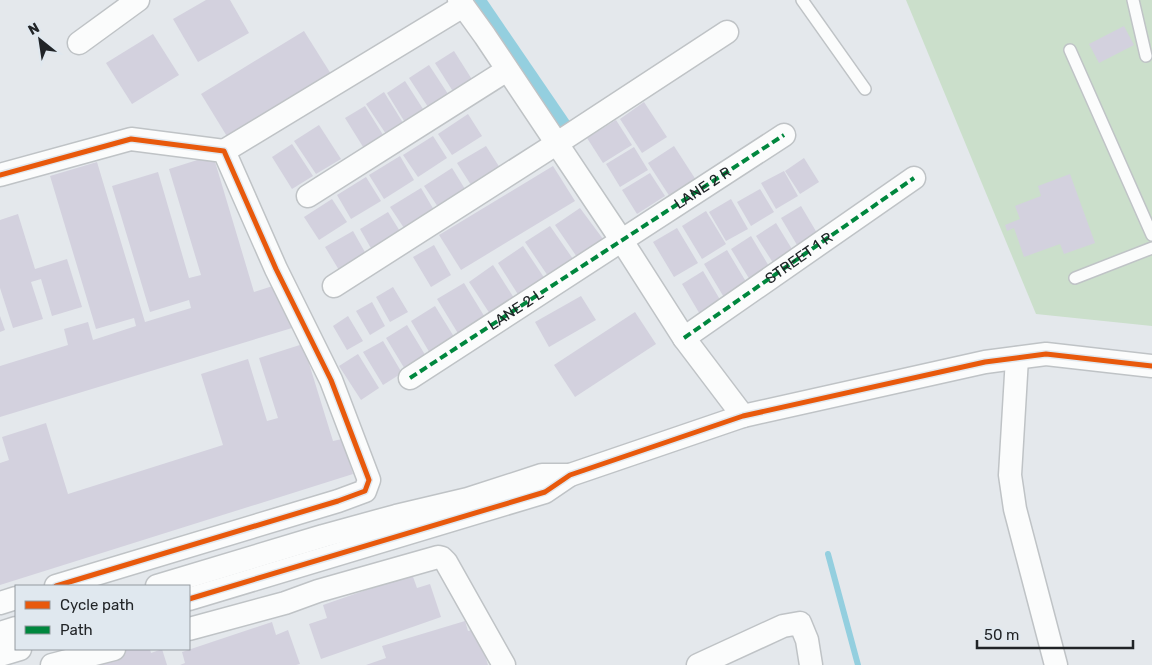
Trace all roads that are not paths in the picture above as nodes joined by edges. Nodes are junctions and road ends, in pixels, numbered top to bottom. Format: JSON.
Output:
{"nodes":[{"id":1,"x":138,"y":0,"type":"edge"},
{"id":2,"x":802,"y":0,"type":"edge"},
{"id":3,"x":1133,"y":0,"type":"edge"},
{"id":4,"x":461,"y":3,"type":"edge"},
{"id":5,"x":727,"y":32,"type":"dead end"},
{"id":6,"x":79,"y":43,"type":"dead end"},
{"id":7,"x":1070,"y":50,"type":"dead end"},
{"id":8,"x":1146,"y":56,"type":"dead end"},
{"id":9,"x":507,"y":70,"type":"junction"},
{"id":10,"x":865,"y":89,"type":"dead end"},
{"id":11,"x":784,"y":135,"type":"dead end"},
{"id":12,"x":556,"y":144,"type":"junction"},
{"id":13,"x":224,"y":151,"type":"junction"},
{"id":14,"x":0,"y":175,"type":"edge"},
{"id":15,"x":914,"y":178,"type":"dead end"},
{"id":16,"x":308,"y":196,"type":"dead end"},
{"id":17,"x":1152,"y":235,"type":"edge"},
{"id":18,"x":622,"y":241,"type":"junction"},
{"id":19,"x":1152,"y":248,"type":"edge"},
{"id":20,"x":1075,"y":278,"type":"dead end"},
{"id":21,"x":334,"y":286,"type":"dead end"},
{"id":22,"x":684,"y":338,"type":"junction"},
{"id":23,"x":1017,"y":358,"type":"junction"},
{"id":24,"x":1152,"y":366,"type":"edge"},
{"id":25,"x":410,"y":378,"type":"dead end"},
{"id":26,"x":743,"y":416,"type":"junction"},
{"id":27,"x":365,"y":491,"type":"junction"},
{"id":28,"x":338,"y":501,"type":"junction"},
{"id":29,"x":471,"y":506,"type":"junction"},
{"id":30,"x":396,"y":516,"type":"junction"},
{"id":31,"x":323,"y":536,"type":"junction"},
{"id":32,"x":290,"y":563,"type":"junction"},
{"id":33,"x":59,"y":585,"type":"edge"},
{"id":34,"x":163,"y":585,"type":"edge"},
{"id":35,"x":318,"y":591,"type":"junction"},
{"id":36,"x":15,"y":598,"type":"edge"},
{"id":37,"x":190,"y":599,"type":"edge"},
{"id":38,"x":0,"y":603,"type":"edge"},
{"id":39,"x":285,"y":603,"type":"junction"},
{"id":40,"x":15,"y":628,"type":"edge"},
{"id":41,"x":190,"y":629,"type":"edge"},
{"id":42,"x":0,"y":633,"type":"edge"},
{"id":43,"x":17,"y":650,"type":"edge"},
{"id":44,"x":110,"y":650,"type":"edge"},
{"id":45,"x":0,"y":655,"type":"edge"},
{"id":46,"x":52,"y":665,"type":"edge"},
{"id":47,"x":504,"y":665,"type":"edge"},
{"id":48,"x":698,"y":665,"type":"edge"},
{"id":49,"x":811,"y":665,"type":"edge"},
{"id":50,"x":1056,"y":665,"type":"edge"}],
"edges":[{"from":1,"to":6,"type":"street"},
{"from":2,"to":10,"type":"lane"},
{"from":3,"to":8,"type":"lane"},
{"from":4,"to":9,"type":"street"},
{"from":4,"to":13,"type":"street"},
{"from":5,"to":12,"type":"street"},
{"from":7,"to":17,"type":"lane"},
{"from":9,"to":12,"type":"street"},
{"from":9,"to":16,"type":"street"},
{"from":11,"to":18,"type":"street","name":"LANE 2 R"},
{"from":12,"to":18,"type":"street"},
{"from":12,"to":21,"type":"street"},
{"from":13,"to":14,"type":"street"},
{"from":13,"to":27,"type":"street"},
{"from":15,"to":22,"type":"street","name":"STREET 1 R"},
{"from":18,"to":22,"type":"street"},
{"from":18,"to":25,"type":"street","name":"LANE 2 L"},
{"from":19,"to":20,"type":"lane"},
{"from":22,"to":26,"type":"street"},
{"from":23,"to":24,"type":"street"},
{"from":23,"to":26,"type":"street"},
{"from":23,"to":50,"type":"street"},
{"from":26,"to":29,"type":"street"},
{"from":27,"to":28,"type":"street"},
{"from":27,"to":30,"type":"street"},
{"from":28,"to":31,"type":"street"},
{"from":28,"to":33,"type":"street"},
{"from":29,"to":30,"type":"street"},
{"from":29,"to":32,"type":"street"},
{"from":30,"to":31,"type":"street"},
{"from":31,"to":32,"type":"street"},
{"from":32,"to":34,"type":"street"},
{"from":32,"to":35,"type":"street"},
{"from":32,"to":37,"type":"street"},
{"from":32,"to":39,"type":"street"},
{"from":35,"to":39,"type":"street"},
{"from":35,"to":47,"type":"street"},
{"from":36,"to":38,"type":"street"},
{"from":39,"to":41,"type":"street"},
{"from":40,"to":42,"type":"street"},
{"from":43,"to":45,"type":"street"},
{"from":44,"to":46,"type":"street"},
{"from":48,"to":49,"type":"street"}]}
